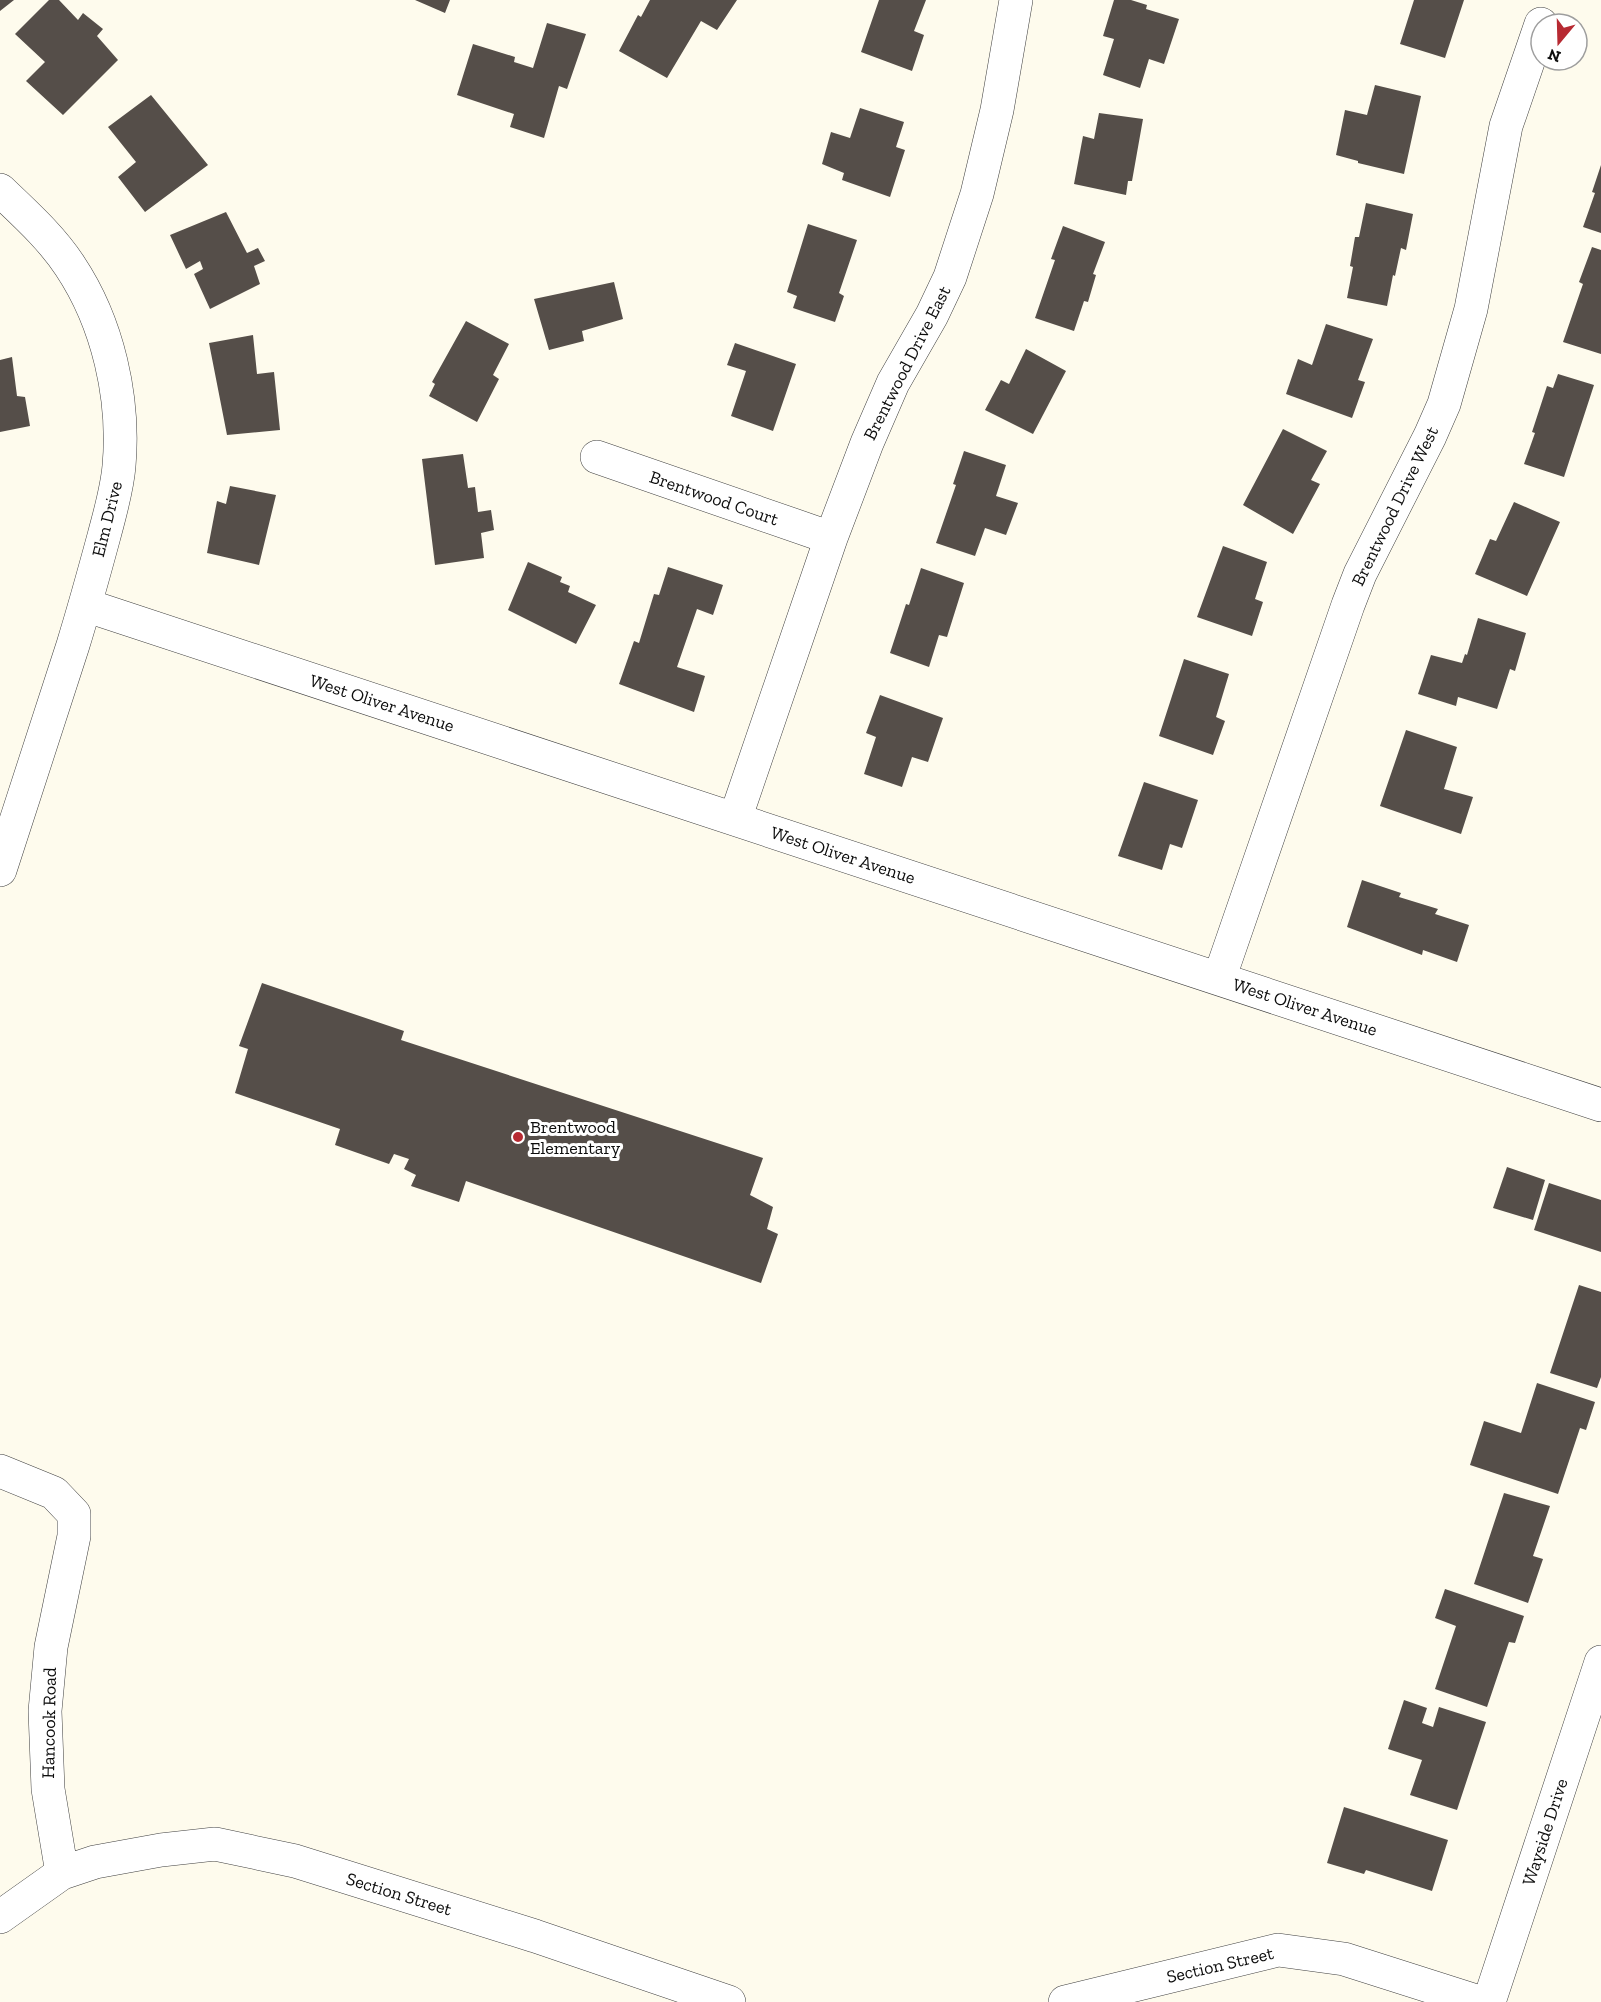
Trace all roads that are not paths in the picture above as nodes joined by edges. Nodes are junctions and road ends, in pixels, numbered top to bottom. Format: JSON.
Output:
{"nodes":[{"id":1,"x":1016,"y":0,"type":"edge"},
{"id":2,"x":1529,"y":59,"type":"edge"},
{"id":3,"x":0,"y":190,"type":"edge"},
{"id":4,"x":597,"y":457,"type":"dead end"},
{"id":5,"x":831,"y":538,"type":"junction"},
{"id":6,"x":85,"y":605,"type":"junction"},
{"id":7,"x":735,"y":819,"type":"junction"},
{"id":8,"x":0,"y":870,"type":"edge"},
{"id":9,"x":1219,"y":979,"type":"junction"},
{"id":10,"x":1601,"y":1105,"type":"edge"},
{"id":11,"x":0,"y":1471,"type":"edge"},
{"id":12,"x":1601,"y":1662,"type":"edge"},
{"id":13,"x":62,"y":1873,"type":"junction"},
{"id":14,"x":0,"y":1917,"type":"edge"},
{"id":15,"x":729,"y":2002,"type":"edge"},
{"id":16,"x":1065,"y":2002,"type":"edge"},
{"id":17,"x":1479,"y":2002,"type":"edge"},
{"id":18,"x":1489,"y":2002,"type":"edge"}],
"edges":[{"from":1,"to":5,"type":"street","name":"Brentwood Drive East"},
{"from":2,"to":9,"type":"street","name":"Brentwood Drive West"},
{"from":3,"to":6,"type":"street","name":"Elm Drive"},
{"from":4,"to":5,"type":"street","name":"Brentwood Court"},
{"from":5,"to":7,"type":"street","name":"Brentwood Drive East"},
{"from":6,"to":7,"type":"street","name":"West Oliver Avenue"},
{"from":6,"to":8,"type":"street","name":"Elm Drive"},
{"from":7,"to":9,"type":"street","name":"West Oliver Avenue"},
{"from":9,"to":10,"type":"street","name":"West Oliver Avenue"},
{"from":11,"to":13,"type":"street","name":"Hancook Road"},
{"from":12,"to":18,"type":"street","name":"Wayside Drive"},
{"from":13,"to":14,"type":"street"},
{"from":13,"to":15,"type":"street","name":"Section Street"},
{"from":16,"to":17,"type":"street","name":"Section Street"}]}
